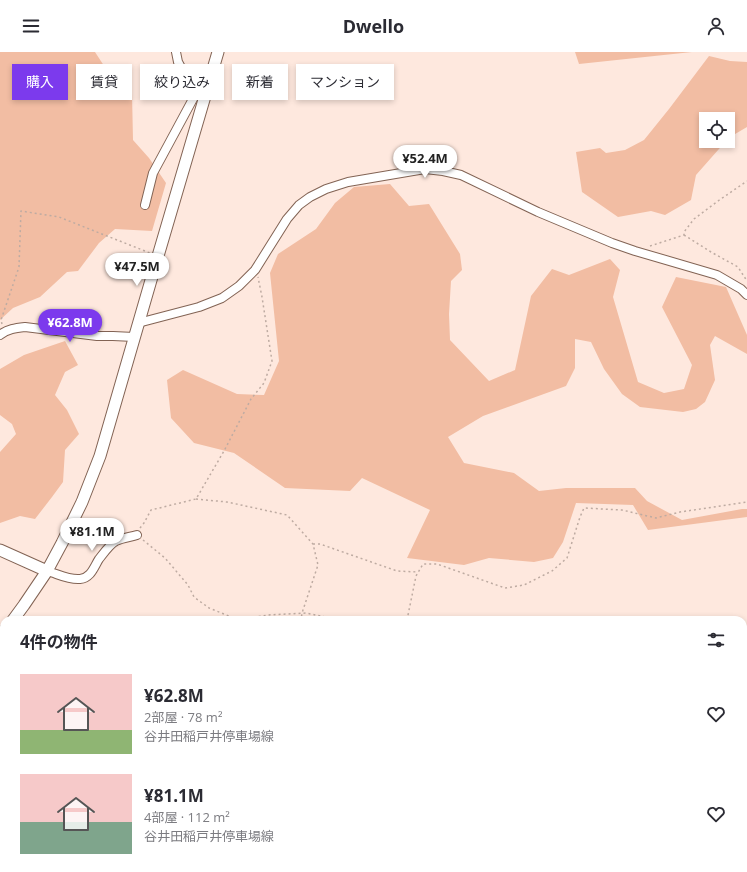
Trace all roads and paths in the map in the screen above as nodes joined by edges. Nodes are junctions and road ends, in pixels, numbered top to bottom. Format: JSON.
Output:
{"nodes":[{"id":1,"x":176,"y":52,"type":"edge"},
{"id":2,"x":218,"y":52,"type":"edge"},
{"id":3,"x":179,"y":64,"type":"edge"},
{"id":4,"x":213,"y":64,"type":"edge"},
{"id":5,"x":192,"y":100,"type":"edge"},
{"id":6,"x":198,"y":100,"type":"edge"},
{"id":7,"x":747,"y":182,"type":"edge"},
{"id":8,"x":144,"y":205,"type":"dead end"},
{"id":9,"x":684,"y":236,"type":"junction"},
{"id":10,"x":649,"y":247,"type":"dead end"},
{"id":11,"x":158,"y":256,"type":"junction"},
{"id":12,"x":255,"y":270,"type":"junction"},
{"id":13,"x":747,"y":281,"type":"edge"},
{"id":14,"x":747,"y":295,"type":"edge"},
{"id":15,"x":138,"y":323,"type":"junction"},
{"id":16,"x":2,"y":333,"type":"edge"},
{"id":17,"x":134,"y":337,"type":"junction"},
{"id":18,"x":196,"y":499,"type":"junction"},
{"id":19,"x":747,"y":502,"type":"edge"},
{"id":20,"x":137,"y":535,"type":"junction"},
{"id":21,"x":313,"y":544,"type":"junction"},
{"id":22,"x":0,"y":550,"type":"edge"},
{"id":23,"x":47,"y":571,"type":"junction"},
{"id":24,"x":418,"y":572,"type":"junction"},
{"id":25,"x":302,"y":613,"type":"junction"},
{"id":26,"x":16,"y":616,"type":"edge"},
{"id":27,"x":229,"y":616,"type":"edge"},
{"id":28,"x":262,"y":616,"type":"edge"},
{"id":29,"x":302,"y":616,"type":"edge"},
{"id":30,"x":321,"y":616,"type":"edge"},
{"id":31,"x":408,"y":616,"type":"edge"}],
"edges":[{"from":1,"to":3,"type":"street"},
{"from":2,"to":4,"type":"main road"},
{"from":5,"to":8,"type":"street"},
{"from":6,"to":11,"type":"main road"},
{"from":7,"to":9,"type":"path"},
{"from":9,"to":10,"type":"path"},
{"from":9,"to":13,"type":"path"},
{"from":11,"to":15,"type":"main road"},
{"from":11,"to":16,"type":"path"},
{"from":12,"to":14,"type":"street"},
{"from":12,"to":15,"type":"street"},
{"from":12,"to":18,"type":"path"},
{"from":15,"to":17,"type":"main road"},
{"from":16,"to":17,"type":"street"},
{"from":17,"to":23,"type":"main road"},
{"from":18,"to":20,"type":"path"},
{"from":18,"to":21,"type":"path"},
{"from":19,"to":24,"type":"path"},
{"from":20,"to":23,"type":"street"},
{"from":20,"to":27,"type":"path"},
{"from":21,"to":24,"type":"path"},
{"from":21,"to":25,"type":"path"},
{"from":22,"to":23,"type":"main road"},
{"from":23,"to":26,"type":"main road"},
{"from":24,"to":31,"type":"path"},
{"from":25,"to":28,"type":"path"},
{"from":25,"to":29,"type":"path"},
{"from":25,"to":30,"type":"path"}]}
